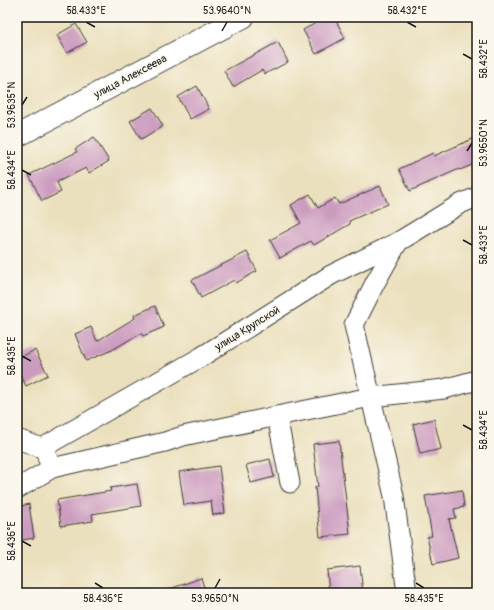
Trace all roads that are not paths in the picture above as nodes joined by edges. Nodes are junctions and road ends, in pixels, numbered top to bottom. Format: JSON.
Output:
{"nodes":[{"id":1,"x":244,"y":17,"type":"edge"},
{"id":2,"x":17,"y":136,"type":"edge"},
{"id":3,"x":477,"y":197,"type":"edge"},
{"id":4,"x":398,"y":242,"type":"junction"},
{"id":5,"x":477,"y":380,"type":"edge"},
{"id":6,"x":371,"y":397,"type":"junction"},
{"id":7,"x":277,"y":416,"type":"junction"},
{"id":8,"x":17,"y":441,"type":"edge"},
{"id":9,"x":42,"y":448,"type":"junction"},
{"id":10,"x":52,"y":468,"type":"junction"},
{"id":11,"x":290,"y":483,"type":"dead end"},
{"id":12,"x":17,"y":489,"type":"edge"},
{"id":13,"x":407,"y":593,"type":"edge"}],
"edges":[{"from":1,"to":2,"type":"main road","name":"улица Алексеева"},
{"from":3,"to":4,"type":"street","name":"улица Крупской"},
{"from":4,"to":6,"type":"street"},
{"from":4,"to":9,"type":"street","name":"улица Крупской"},
{"from":5,"to":6,"type":"street"},
{"from":6,"to":7,"type":"street"},
{"from":6,"to":13,"type":"street"},
{"from":7,"to":10,"type":"street"},
{"from":7,"to":11,"type":"street"},
{"from":8,"to":9,"type":"street"},
{"from":9,"to":10,"type":"street"},
{"from":10,"to":12,"type":"street"}]}
